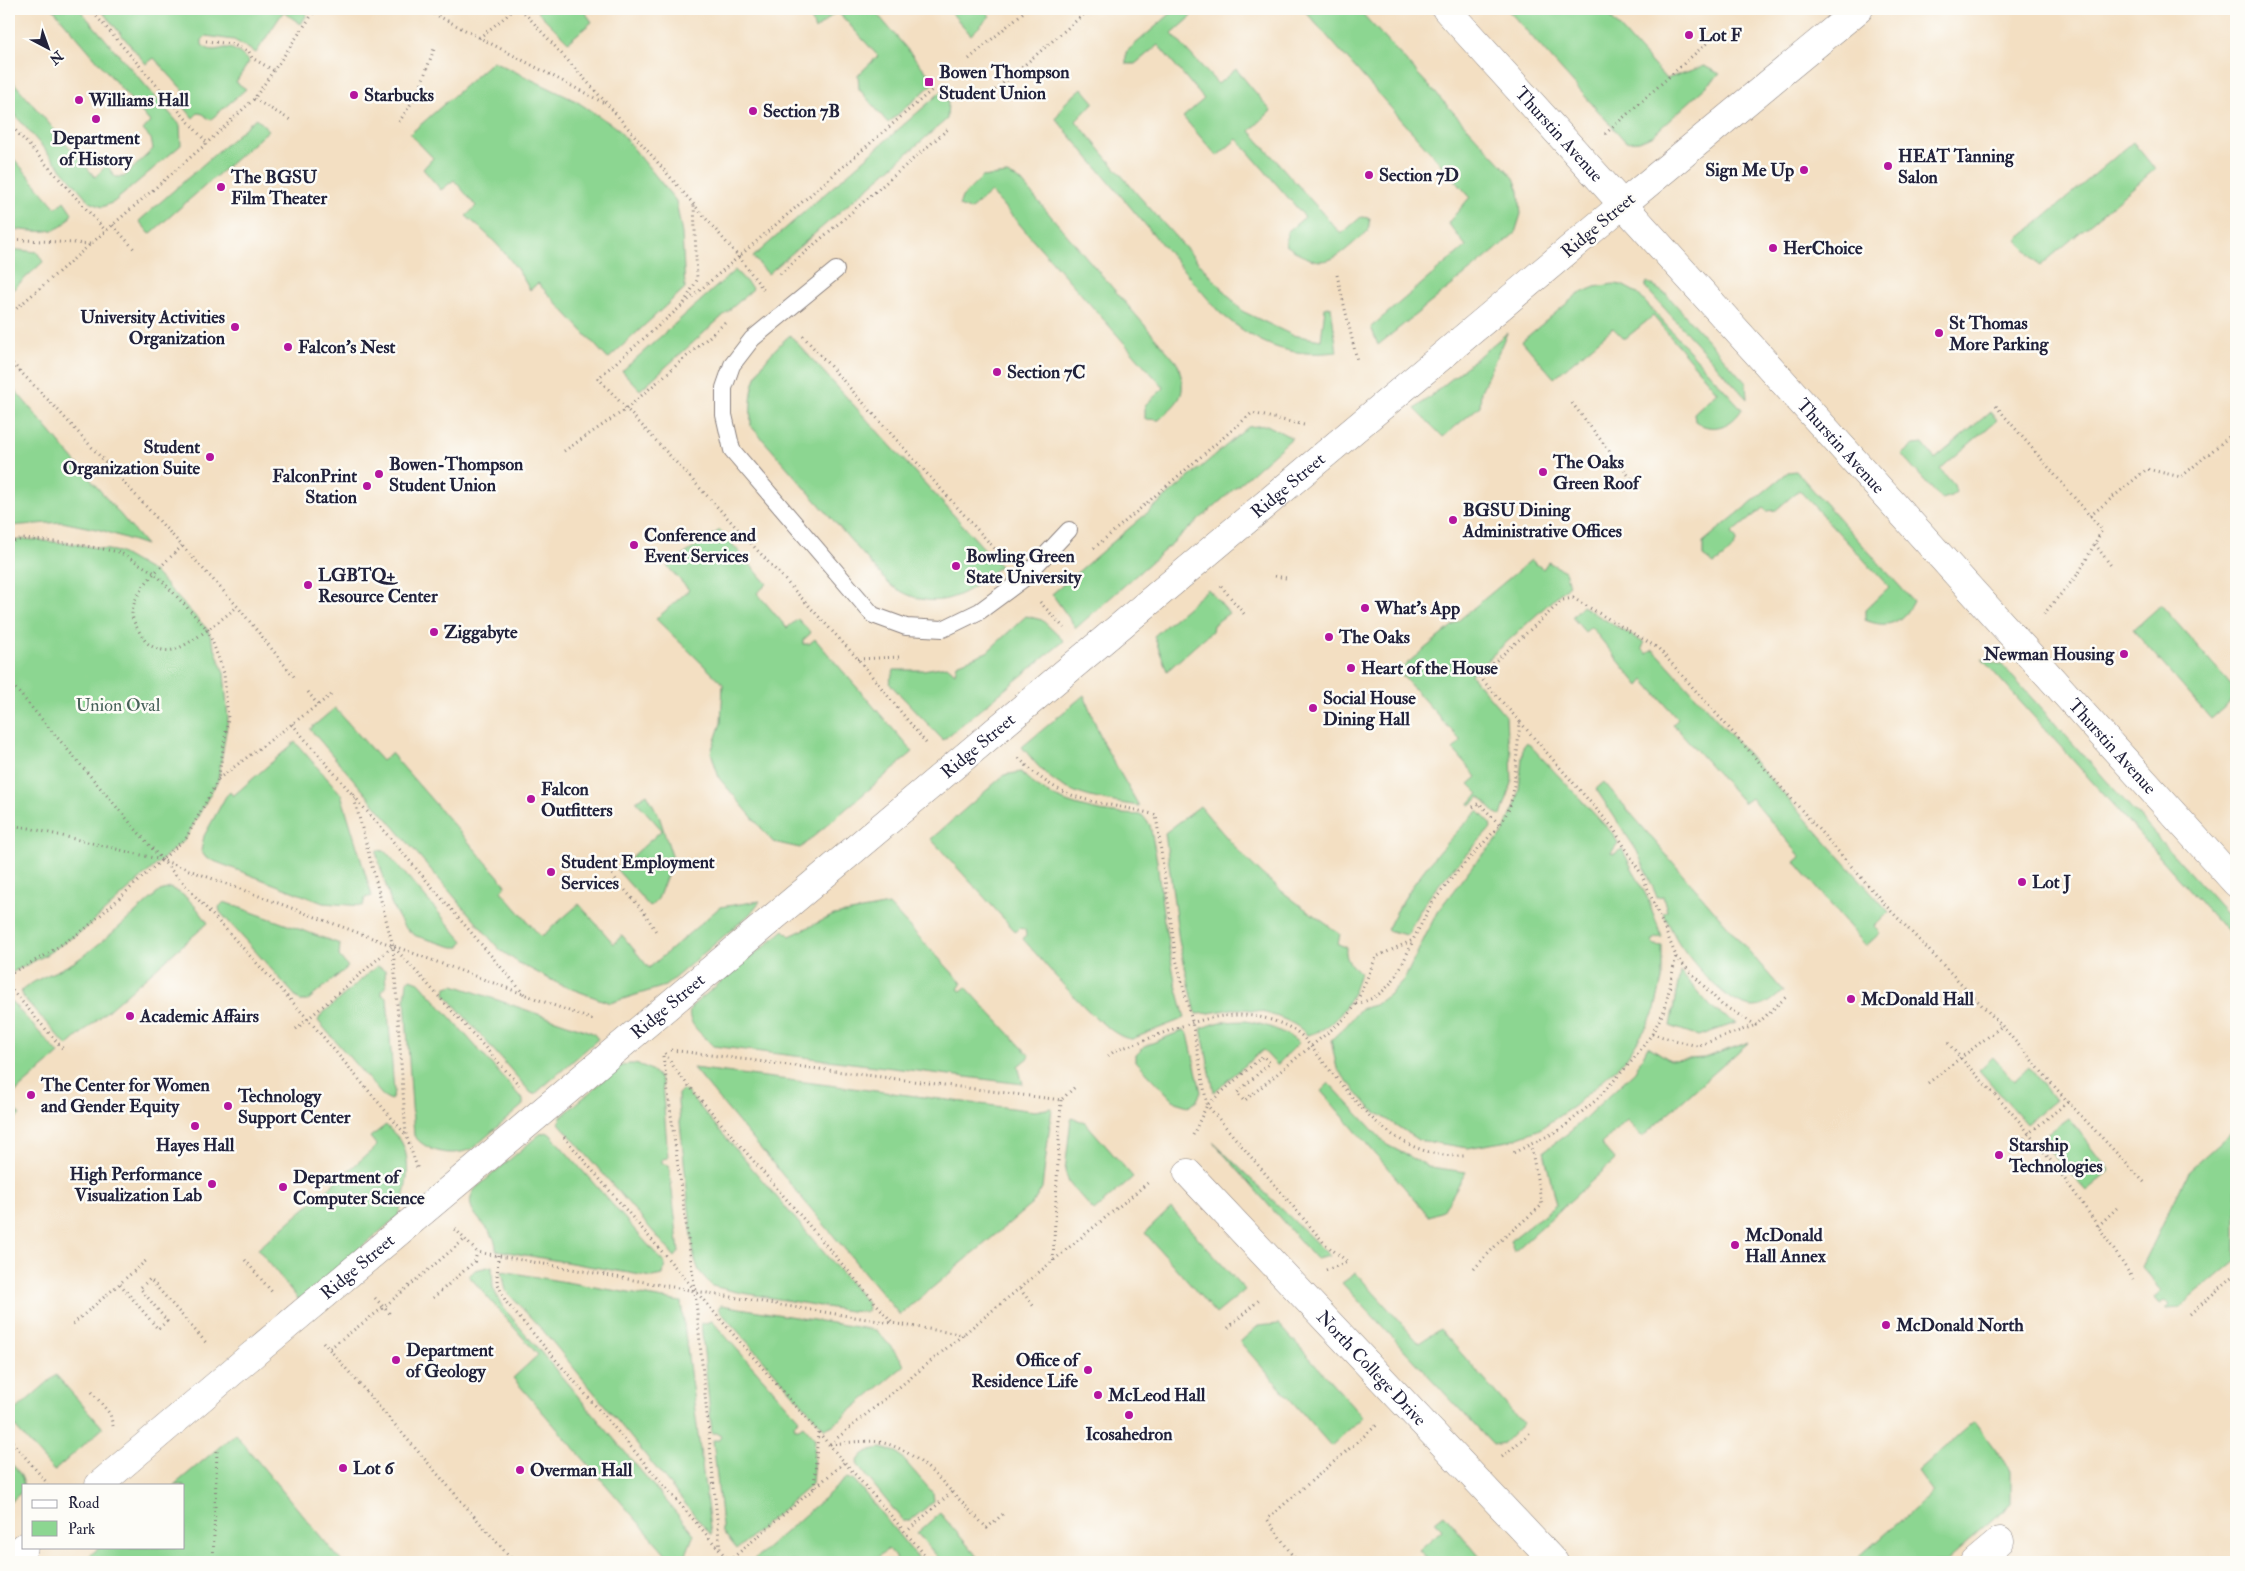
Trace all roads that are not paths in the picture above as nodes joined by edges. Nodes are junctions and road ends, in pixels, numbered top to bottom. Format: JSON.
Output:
{"nodes":[{"id":1,"x":1446,"y":9,"type":"edge"},
{"id":2,"x":1859,"y":9,"type":"edge"},
{"id":3,"x":1622,"y":205,"type":"junction"},
{"id":4,"x":836,"y":270,"type":"dead end"},
{"id":5,"x":1069,"y":530,"type":"dead end"},
{"id":6,"x":2236,"y":883,"type":"edge"},
{"id":7,"x":1188,"y":1173,"type":"dead end"},
{"id":8,"x":100,"y":1484,"type":"edge"},
{"id":9,"x":2000,"y":1541,"type":"dead end"},
{"id":10,"x":23,"y":1548,"type":"edge"},
{"id":11,"x":9,"y":1560,"type":"edge"},
{"id":12,"x":1554,"y":1562,"type":"edge"},
{"id":13,"x":1976,"y":1562,"type":"edge"}],
"edges":[{"from":1,"to":3,"type":"street","name":"Thurstin Avenue"},
{"from":2,"to":3,"type":"street","name":"Ridge Street"},
{"from":3,"to":6,"type":"street","name":"Thurstin Avenue"},
{"from":3,"to":8,"type":"street","name":"Ridge Street"},
{"from":4,"to":5,"type":"lane"},
{"from":7,"to":12,"type":"street","name":"North College Drive"},
{"from":9,"to":13,"type":"street"},
{"from":10,"to":11,"type":"street"}]}
